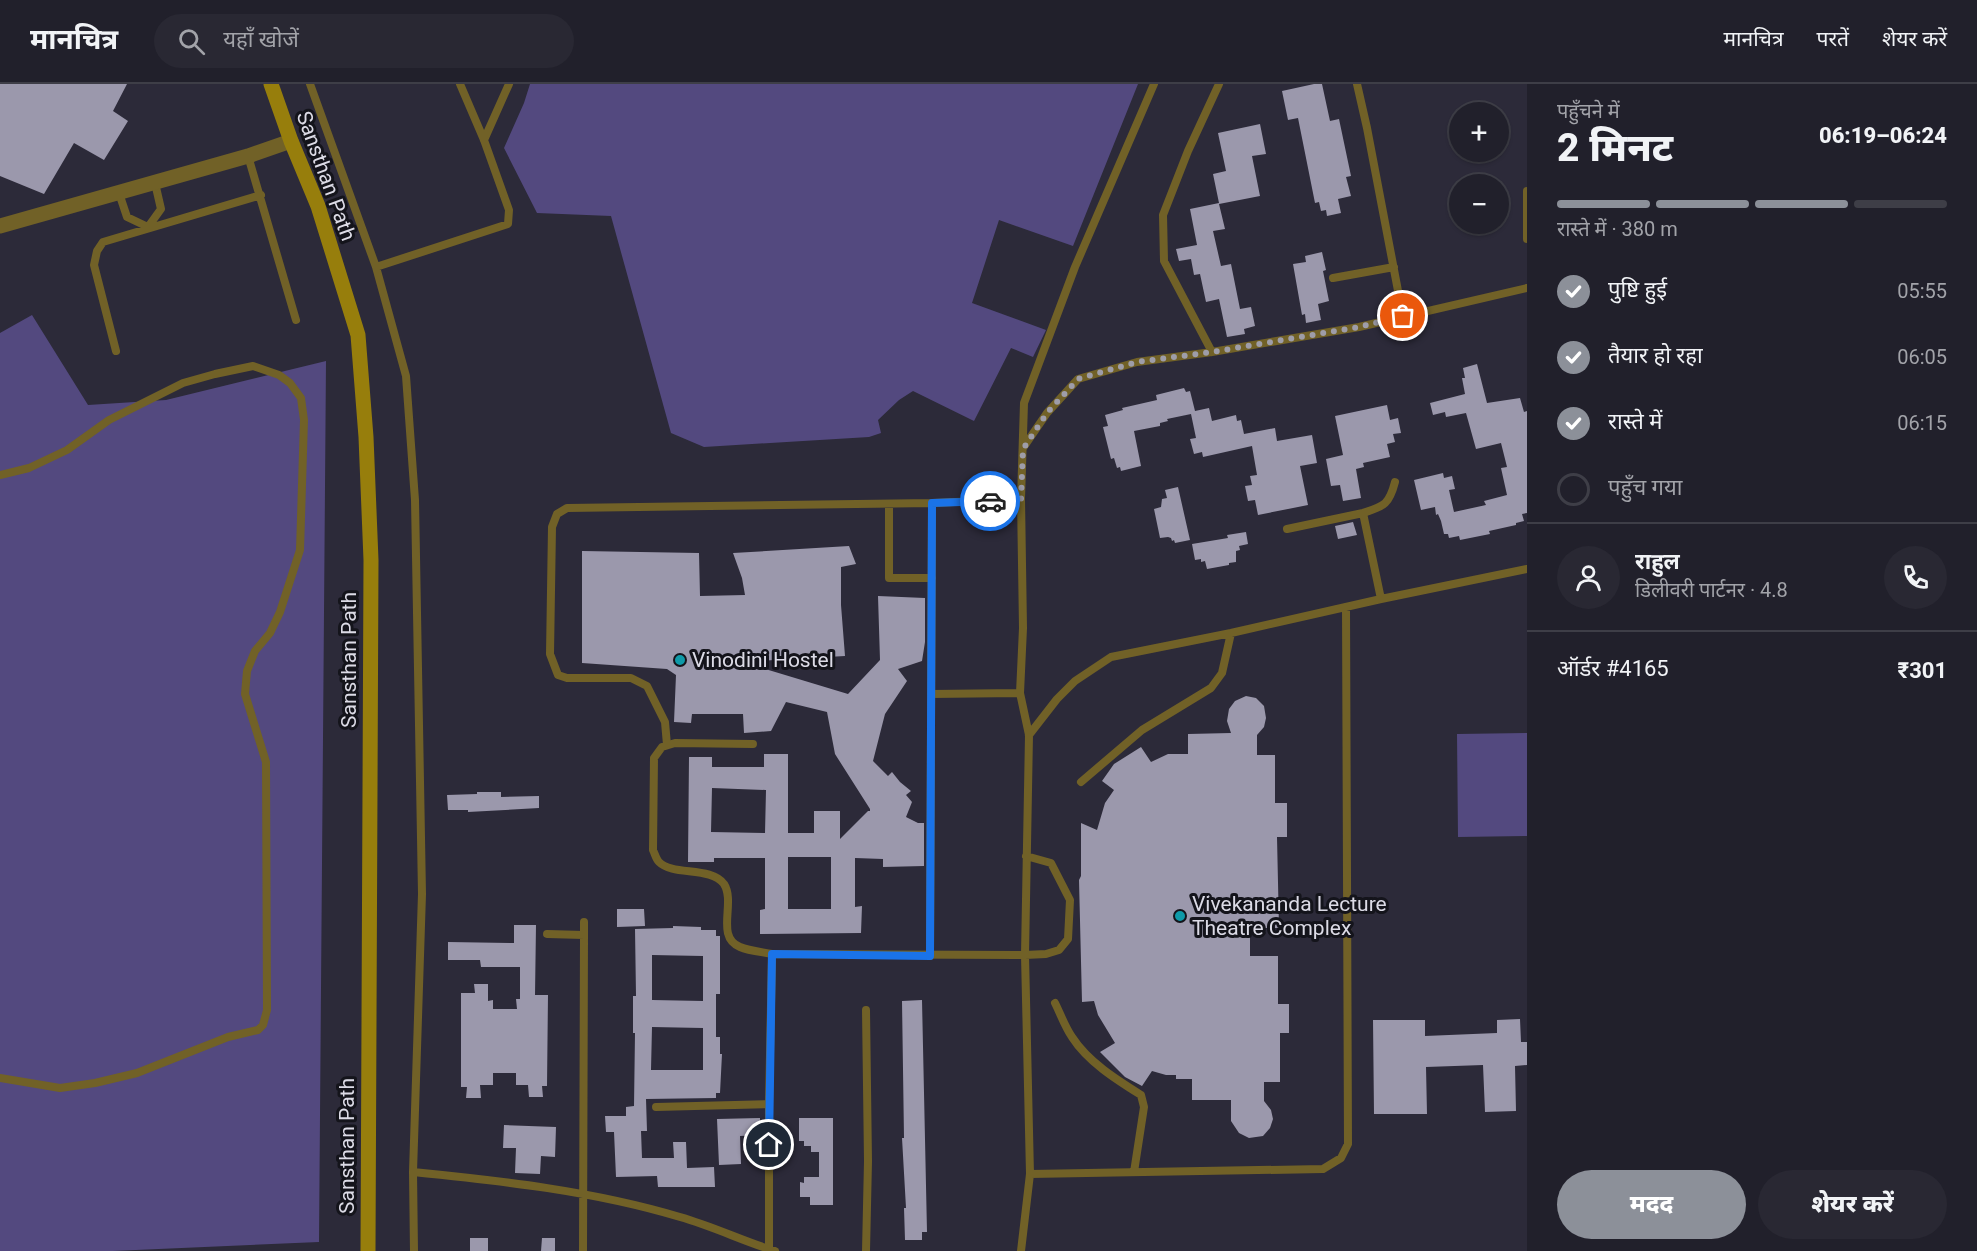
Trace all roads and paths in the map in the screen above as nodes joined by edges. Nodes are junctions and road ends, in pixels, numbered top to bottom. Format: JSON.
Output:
{"nodes":[{"id":1,"x":271,"y":84,"type":"edge"},
{"id":2,"x":310,"y":84,"type":"edge"},
{"id":3,"x":460,"y":84,"type":"edge"},
{"id":4,"x":509,"y":84,"type":"edge"},
{"id":5,"x":1154,"y":84,"type":"edge"},
{"id":6,"x":1219,"y":84,"type":"edge"},
{"id":7,"x":1357,"y":84,"type":"edge"},
{"id":8,"x":484,"y":140,"type":"junction"},
{"id":9,"x":291,"y":141,"type":"junction"},
{"id":10,"x":248,"y":156,"type":"junction"},
{"id":11,"x":155,"y":183,"type":"junction"},
{"id":12,"x":1527,"y":191,"type":"edge"},
{"id":13,"x":119,"y":193,"type":"junction"},
{"id":14,"x":261,"y":195,"type":"junction"},
{"id":15,"x":0,"y":226,"type":"edge"},
{"id":16,"x":148,"y":227,"type":"junction"},
{"id":17,"x":1527,"y":239,"type":"edge"},
{"id":18,"x":375,"y":267,"type":"junction"},
{"id":19,"x":1394,"y":267,"type":"junction"},
{"id":20,"x":1333,"y":278,"type":"dead end"},
{"id":21,"x":1527,"y":288,"type":"edge"},
{"id":22,"x":1403,"y":316,"type":"junction"},
{"id":23,"x":296,"y":320,"type":"dead end"},
{"id":24,"x":116,"y":351,"type":"dead end"},
{"id":25,"x":1212,"y":352,"type":"junction"},
{"id":26,"x":1023,"y":449,"type":"junction"},
{"id":27,"x":0,"y":475,"type":"edge"},
{"id":28,"x":1395,"y":482,"type":"dead end"},
{"id":29,"x":1021,"y":500,"type":"junction"},
{"id":30,"x":932,"y":503,"type":"junction"},
{"id":31,"x":889,"y":504,"type":"junction"},
{"id":32,"x":1363,"y":513,"type":"junction"},
{"id":33,"x":1287,"y":529,"type":"dead end"},
{"id":34,"x":1527,"y":568,"type":"edge"},
{"id":35,"x":932,"y":578,"type":"junction"},
{"id":36,"x":1380,"y":599,"type":"junction"},
{"id":37,"x":1346,"y":607,"type":"junction"},
{"id":38,"x":1231,"y":633,"type":"junction"},
{"id":39,"x":1020,"y":693,"type":"junction"},
{"id":40,"x":931,"y":694,"type":"junction"},
{"id":41,"x":1029,"y":735,"type":"junction"},
{"id":42,"x":753,"y":744,"type":"dead end"},
{"id":43,"x":667,"y":745,"type":"junction"},
{"id":44,"x":1081,"y":782,"type":"dead end"},
{"id":45,"x":1026,"y":856,"type":"junction"},
{"id":46,"x":584,"y":922,"type":"dead end"},
{"id":47,"x":547,"y":934,"type":"dead end"},
{"id":48,"x":584,"y":935,"type":"junction"},
{"id":49,"x":772,"y":954,"type":"junction"},
{"id":50,"x":1025,"y":955,"type":"junction"},
{"id":51,"x":930,"y":956,"type":"junction"},
{"id":52,"x":1055,"y":1003,"type":"dead end"},
{"id":53,"x":866,"y":1010,"type":"dead end"},
{"id":54,"x":0,"y":1078,"type":"edge"},
{"id":55,"x":769,"y":1104,"type":"junction"},
{"id":56,"x":656,"y":1107,"type":"dead end"},
{"id":57,"x":1134,"y":1172,"type":"junction"},
{"id":58,"x":413,"y":1173,"type":"junction"},
{"id":59,"x":1030,"y":1174,"type":"junction"},
{"id":60,"x":582,"y":1193,"type":"junction"},
{"id":61,"x":772,"y":1250,"type":"edge"},
{"id":62,"x":368,"y":1251,"type":"edge"},
{"id":63,"x":414,"y":1251,"type":"edge"},
{"id":64,"x":583,"y":1251,"type":"edge"},
{"id":65,"x":866,"y":1251,"type":"edge"},
{"id":66,"x":1021,"y":1251,"type":"edge"}],
"edges":[{"from":1,"to":9,"type":"street","name":"Sansthan Path"},
{"from":2,"to":18,"type":"lane"},
{"from":3,"to":8,"type":"lane"},
{"from":4,"to":8,"type":"lane"},
{"from":5,"to":26,"type":"lane"},
{"from":6,"to":25,"type":"lane"},
{"from":7,"to":19,"type":"lane"},
{"from":8,"to":18,"type":"lane"},
{"from":9,"to":10,"type":"street"},
{"from":9,"to":62,"type":"street","name":"Sansthan Path"},
{"from":10,"to":11,"type":"street"},
{"from":10,"to":14,"type":"lane"},
{"from":11,"to":13,"type":"street"},
{"from":11,"to":16,"type":"lane"},
{"from":12,"to":17,"type":"lane"},
{"from":13,"to":15,"type":"street"},
{"from":13,"to":16,"type":"lane"},
{"from":14,"to":16,"type":"lane"},
{"from":14,"to":23,"type":"lane"},
{"from":16,"to":24,"type":"lane"},
{"from":18,"to":58,"type":"lane"},
{"from":19,"to":20,"type":"lane"},
{"from":19,"to":22,"type":"lane"},
{"from":21,"to":22,"type":"lane"},
{"from":22,"to":25,"type":"lane"},
{"from":25,"to":26,"type":"lane"},
{"from":26,"to":29,"type":"lane"},
{"from":27,"to":54,"type":"lane"},
{"from":28,"to":32,"type":"lane"},
{"from":29,"to":30,"type":"lane"},
{"from":29,"to":39,"type":"lane"},
{"from":30,"to":31,"type":"lane"},
{"from":30,"to":35,"type":"lane"},
{"from":31,"to":35,"type":"lane"},
{"from":31,"to":43,"type":"lane"},
{"from":32,"to":33,"type":"lane"},
{"from":32,"to":36,"type":"lane"},
{"from":34,"to":36,"type":"lane"},
{"from":35,"to":40,"type":"lane"},
{"from":36,"to":37,"type":"lane"},
{"from":37,"to":38,"type":"lane"},
{"from":37,"to":57,"type":"lane"},
{"from":38,"to":41,"type":"lane"},
{"from":38,"to":44,"type":"lane"},
{"from":39,"to":40,"type":"lane"},
{"from":39,"to":41,"type":"lane"},
{"from":40,"to":51,"type":"lane"},
{"from":41,"to":45,"type":"lane"},
{"from":42,"to":43,"type":"lane"},
{"from":43,"to":49,"type":"lane"},
{"from":45,"to":50,"type":"lane"},
{"from":45,"to":50,"type":"lane"},
{"from":46,"to":48,"type":"lane"},
{"from":47,"to":48,"type":"lane"},
{"from":48,"to":60,"type":"lane"},
{"from":49,"to":51,"type":"lane"},
{"from":49,"to":55,"type":"lane"},
{"from":50,"to":51,"type":"lane"},
{"from":50,"to":59,"type":"lane"},
{"from":52,"to":57,"type":"lane"},
{"from":53,"to":65,"type":"lane"},
{"from":55,"to":56,"type":"lane"},
{"from":55,"to":61,"type":"lane"},
{"from":57,"to":59,"type":"lane"},
{"from":58,"to":60,"type":"lane"},
{"from":58,"to":63,"type":"lane"},
{"from":59,"to":66,"type":"lane"},
{"from":60,"to":61,"type":"lane"},
{"from":60,"to":64,"type":"lane"}]}
